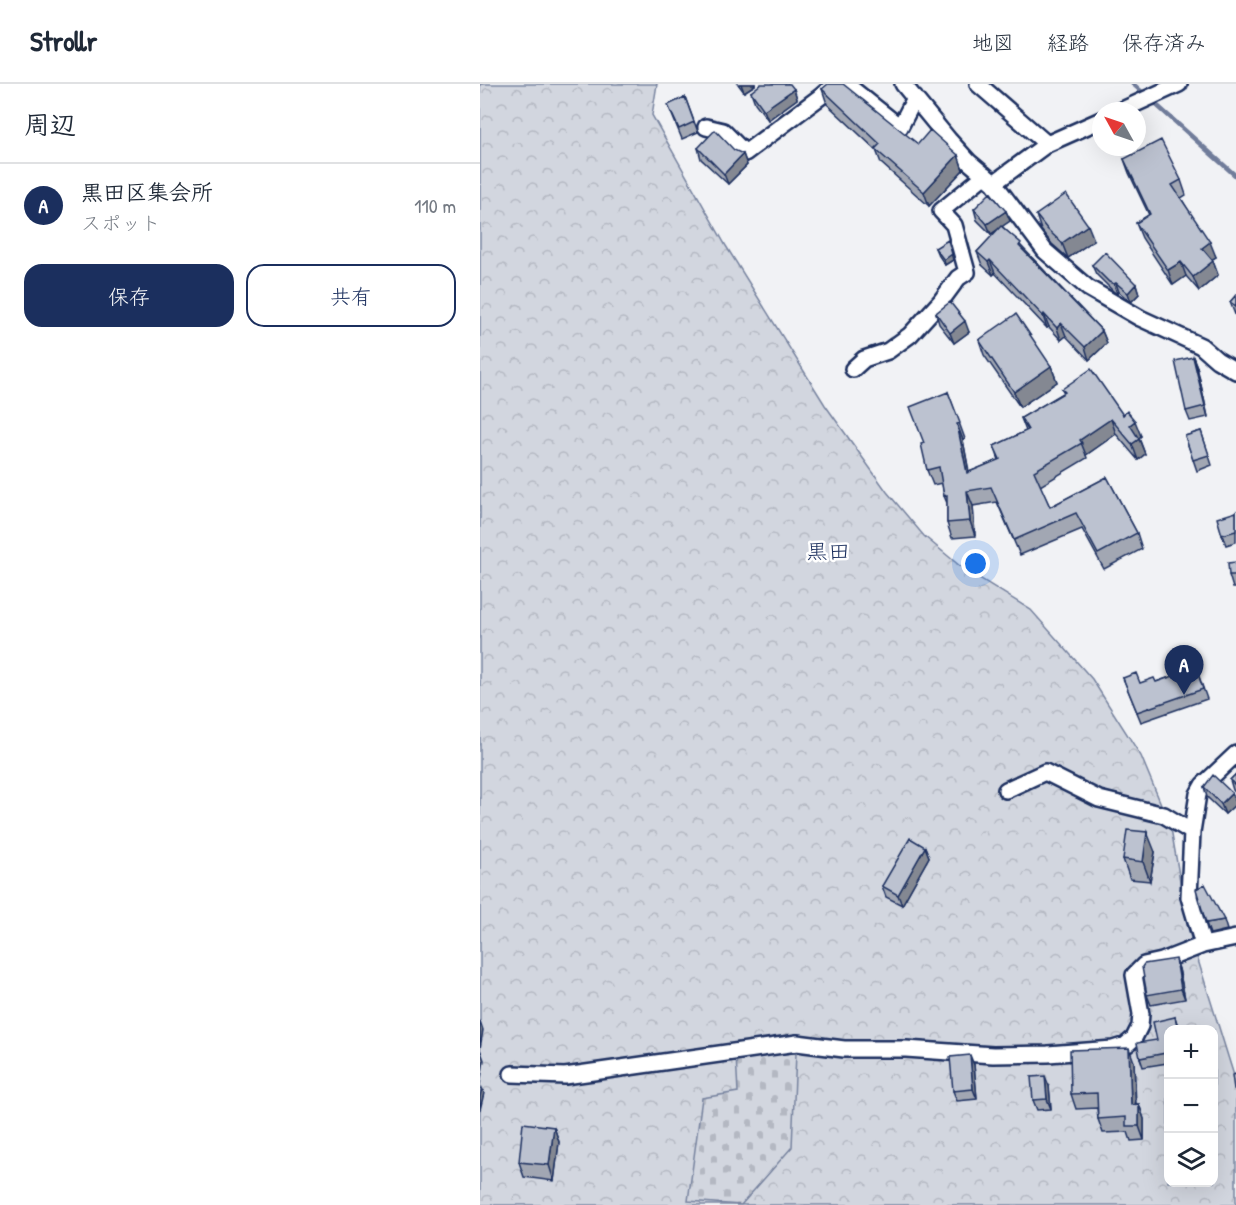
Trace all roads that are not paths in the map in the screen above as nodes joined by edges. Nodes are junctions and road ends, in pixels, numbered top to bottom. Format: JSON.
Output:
{"nodes":[{"id":1,"x":835,"y":84,"type":"edge"},
{"id":2,"x":846,"y":84,"type":"edge"},
{"id":3,"x":903,"y":84,"type":"edge"},
{"id":4,"x":978,"y":84,"type":"edge"},
{"id":5,"x":1179,"y":84,"type":"edge"},
{"id":6,"x":915,"y":98,"type":"junction"},
{"id":7,"x":1140,"y":102,"type":"edge"},
{"id":8,"x":1092,"y":124,"type":"edge"},
{"id":9,"x":706,"y":127,"type":"dead end"},
{"id":10,"x":1047,"y":144,"type":"junction"},
{"id":11,"x":990,"y":179,"type":"junction"},
{"id":12,"x":853,"y":369,"type":"dead end"},
{"id":13,"x":1236,"y":371,"type":"edge"},
{"id":14,"x":1236,"y":754,"type":"edge"},
{"id":15,"x":1006,"y":790,"type":"dead end"},
{"id":16,"x":1192,"y":832,"type":"junction"},
{"id":17,"x":1236,"y":938,"type":"edge"},
{"id":18,"x":1203,"y":945,"type":"junction"},
{"id":19,"x":512,"y":1074,"type":"dead end"}],
"edges":[{"from":1,"to":9,"type":"street"},
{"from":2,"to":6,"type":"street"},
{"from":3,"to":6,"type":"street"},
{"from":4,"to":10,"type":"street"},
{"from":5,"to":7,"type":"street"},
{"from":6,"to":11,"type":"street"},
{"from":8,"to":10,"type":"street"},
{"from":10,"to":11,"type":"street"},
{"from":11,"to":12,"type":"street"},
{"from":11,"to":13,"type":"street"},
{"from":14,"to":16,"type":"street"},
{"from":15,"to":16,"type":"street"},
{"from":16,"to":18,"type":"street"},
{"from":17,"to":18,"type":"street"},
{"from":18,"to":19,"type":"street"}]}
